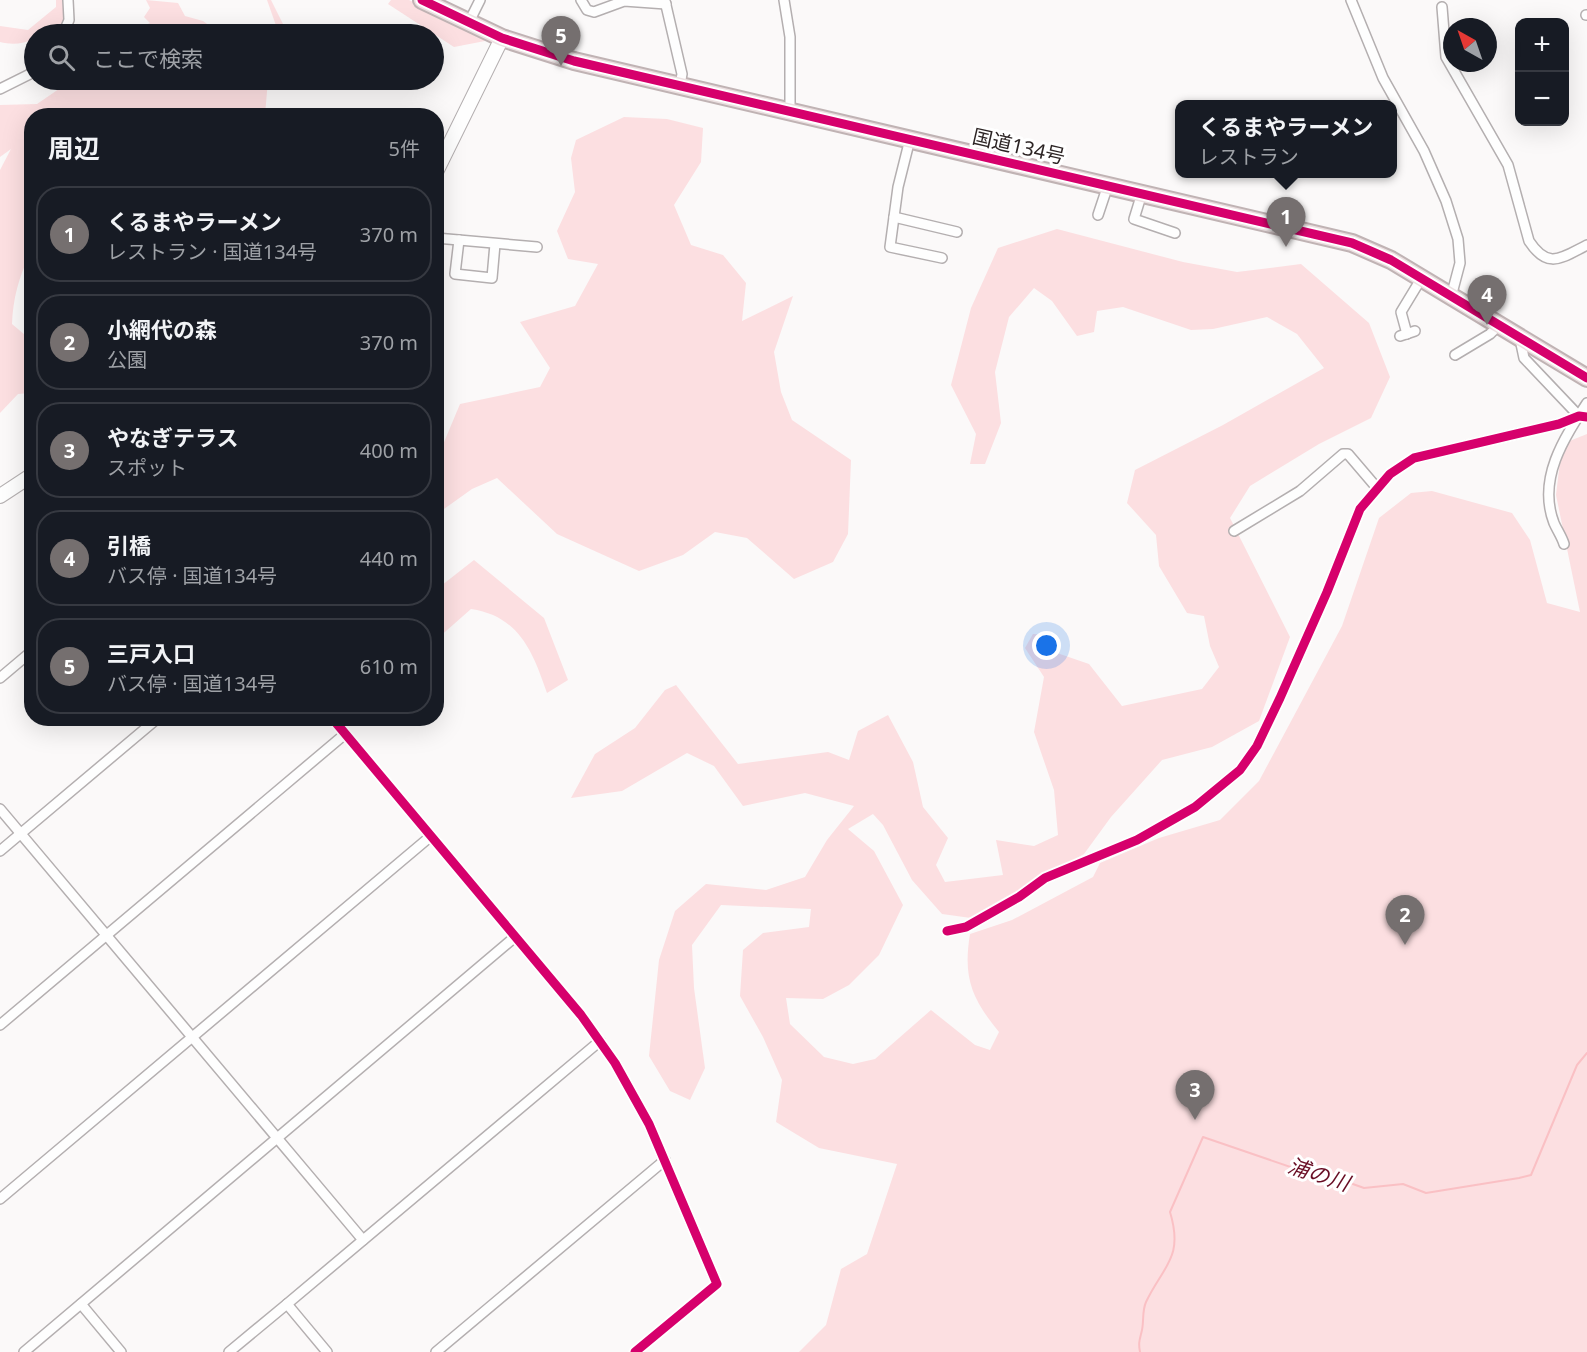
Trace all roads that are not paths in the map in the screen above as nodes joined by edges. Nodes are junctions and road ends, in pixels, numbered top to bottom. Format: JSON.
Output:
{"nodes":[{"id":1,"x":68,"y":0,"type":"edge"},
{"id":2,"x":422,"y":0,"type":"edge"},
{"id":3,"x":480,"y":0,"type":"edge"},
{"id":4,"x":581,"y":0,"type":"edge"},
{"id":5,"x":784,"y":0,"type":"edge"},
{"id":6,"x":1351,"y":0,"type":"edge"},
{"id":7,"x":665,"y":2,"type":"edge"},
{"id":8,"x":1442,"y":7,"type":"dead end"},
{"id":9,"x":469,"y":22,"type":"junction"},
{"id":10,"x":67,"y":24,"type":"edge"},
{"id":11,"x":502,"y":38,"type":"junction"},
{"id":12,"x":24,"y":77,"type":"edge"},
{"id":13,"x":680,"y":86,"type":"junction"},
{"id":14,"x":0,"y":89,"type":"edge"},
{"id":15,"x":1396,"y":100,"type":"edge"},
{"id":16,"x":1397,"y":103,"type":"edge"},
{"id":17,"x":790,"y":110,"type":"junction"},
{"id":18,"x":910,"y":139,"type":"junction"},
{"id":19,"x":444,"y":156,"type":"edge"},
{"id":20,"x":1108,"y":185,"type":"junction"},
{"id":21,"x":1142,"y":193,"type":"junction"},
{"id":22,"x":1098,"y":216,"type":"dead end"},
{"id":23,"x":894,"y":217,"type":"junction"},
{"id":24,"x":957,"y":232,"type":"dead end"},
{"id":25,"x":1175,"y":233,"type":"dead end"},
{"id":26,"x":444,"y":239,"type":"edge"},
{"id":27,"x":459,"y":240,"type":"junction"},
{"id":28,"x":495,"y":244,"type":"junction"},
{"id":29,"x":1587,"y":246,"type":"edge"},
{"id":30,"x":537,"y":247,"type":"dead end"},
{"id":31,"x":942,"y":258,"type":"dead end"},
{"id":32,"x":1421,"y":279,"type":"junction"},
{"id":33,"x":1451,"y":297,"type":"junction"},
{"id":34,"x":1498,"y":326,"type":"junction"},
{"id":35,"x":1407,"y":334,"type":"dead end"},
{"id":36,"x":1520,"y":339,"type":"junction"},
{"id":37,"x":1455,"y":355,"type":"dead end"},
{"id":38,"x":1587,"y":378,"type":"edge"},
{"id":39,"x":1587,"y":403,"type":"edge"},
{"id":40,"x":1584,"y":417,"type":"edge"},
{"id":41,"x":24,"y":480,"type":"edge"},
{"id":42,"x":1377,"y":488,"type":"junction"},
{"id":43,"x":0,"y":496,"type":"edge"},
{"id":44,"x":1234,"y":531,"type":"dead end"},
{"id":45,"x":1564,"y":544,"type":"dead end"},
{"id":46,"x":24,"y":658,"type":"edge"},
{"id":47,"x":0,"y":678,"type":"edge"},
{"id":48,"x":149,"y":726,"type":"edge"},
{"id":49,"x":338,"y":726,"type":"edge"},
{"id":50,"x":345,"y":734,"type":"junction"},
{"id":51,"x":0,"y":809,"type":"edge"},
{"id":52,"x":21,"y":834,"type":"junction"},
{"id":53,"x":431,"y":836,"type":"junction"},
{"id":54,"x":0,"y":851,"type":"edge"},
{"id":55,"x":947,"y":931,"type":"dead end"},
{"id":56,"x":106,"y":935,"type":"junction"},
{"id":57,"x":515,"y":937,"type":"junction"},
{"id":58,"x":0,"y":1025,"type":"edge"},
{"id":59,"x":192,"y":1037,"type":"junction"},
{"id":60,"x":600,"y":1041,"type":"junction"},
{"id":61,"x":277,"y":1138,"type":"junction"},
{"id":62,"x":665,"y":1160,"type":"junction"},
{"id":63,"x":0,"y":1199,"type":"edge"},
{"id":64,"x":363,"y":1240,"type":"junction"},
{"id":65,"x":81,"y":1304,"type":"junction"},
{"id":66,"x":286,"y":1304,"type":"junction"},
{"id":67,"x":234,"y":1350,"type":"edge"},
{"id":68,"x":24,"y":1352,"type":"edge"},
{"id":69,"x":121,"y":1352,"type":"edge"},
{"id":70,"x":327,"y":1352,"type":"edge"},
{"id":71,"x":436,"y":1352,"type":"edge"},
{"id":72,"x":635,"y":1352,"type":"edge"}],
"edges":[{"from":1,"to":10,"type":"street"},
{"from":2,"to":9,"type":"highway","name":"国道134号"},
{"from":3,"to":9,"type":"street"},
{"from":4,"to":7,"type":"street"},
{"from":5,"to":17,"type":"street"},
{"from":6,"to":15,"type":"street"},
{"from":7,"to":13,"type":"street"},
{"from":8,"to":29,"type":"street"},
{"from":9,"to":11,"type":"highway","name":"国道134号"},
{"from":11,"to":13,"type":"highway","name":"国道134号"},
{"from":11,"to":19,"type":"street"},
{"from":12,"to":14,"type":"street"},
{"from":13,"to":17,"type":"highway","name":"国道134号"},
{"from":16,"to":33,"type":"street"},
{"from":17,"to":18,"type":"highway","name":"国道134号"},
{"from":18,"to":20,"type":"highway","name":"国道134号"},
{"from":18,"to":23,"type":"street"},
{"from":20,"to":21,"type":"highway","name":"国道134号"},
{"from":20,"to":22,"type":"street"},
{"from":21,"to":25,"type":"street"},
{"from":21,"to":32,"type":"highway","name":"国道134号"},
{"from":23,"to":24,"type":"street"},
{"from":23,"to":31,"type":"street"},
{"from":26,"to":27,"type":"street"},
{"from":27,"to":28,"type":"street"},
{"from":27,"to":28,"type":"street"},
{"from":28,"to":30,"type":"street"},
{"from":32,"to":33,"type":"highway","name":"国道134号"},
{"from":32,"to":35,"type":"street"},
{"from":33,"to":34,"type":"highway","name":"国道134号"},
{"from":34,"to":36,"type":"highway","name":"国道134号"},
{"from":34,"to":37,"type":"street"},
{"from":36,"to":38,"type":"highway","name":"国道134号"},
{"from":36,"to":40,"type":"street"},
{"from":39,"to":40,"type":"street"},
{"from":40,"to":42,"type":"street"},
{"from":40,"to":45,"type":"street"},
{"from":41,"to":43,"type":"street"},
{"from":42,"to":44,"type":"street"},
{"from":42,"to":55,"type":"street"},
{"from":46,"to":47,"type":"street"},
{"from":48,"to":52,"type":"street"},
{"from":49,"to":50,"type":"street"},
{"from":50,"to":53,"type":"street"},
{"from":50,"to":56,"type":"street"},
{"from":51,"to":52,"type":"street"},
{"from":52,"to":54,"type":"street"},
{"from":52,"to":56,"type":"street"},
{"from":53,"to":57,"type":"street"},
{"from":53,"to":59,"type":"street"},
{"from":56,"to":58,"type":"street"},
{"from":56,"to":59,"type":"street"},
{"from":57,"to":60,"type":"street"},
{"from":57,"to":61,"type":"street"},
{"from":59,"to":61,"type":"street"},
{"from":59,"to":63,"type":"street"},
{"from":60,"to":62,"type":"street"},
{"from":60,"to":64,"type":"street"},
{"from":61,"to":64,"type":"street"},
{"from":61,"to":65,"type":"street"},
{"from":62,"to":71,"type":"street"},
{"from":62,"to":72,"type":"street"},
{"from":64,"to":66,"type":"street"},
{"from":65,"to":68,"type":"street"},
{"from":65,"to":69,"type":"street"},
{"from":66,"to":67,"type":"street"},
{"from":66,"to":70,"type":"street"}]}
